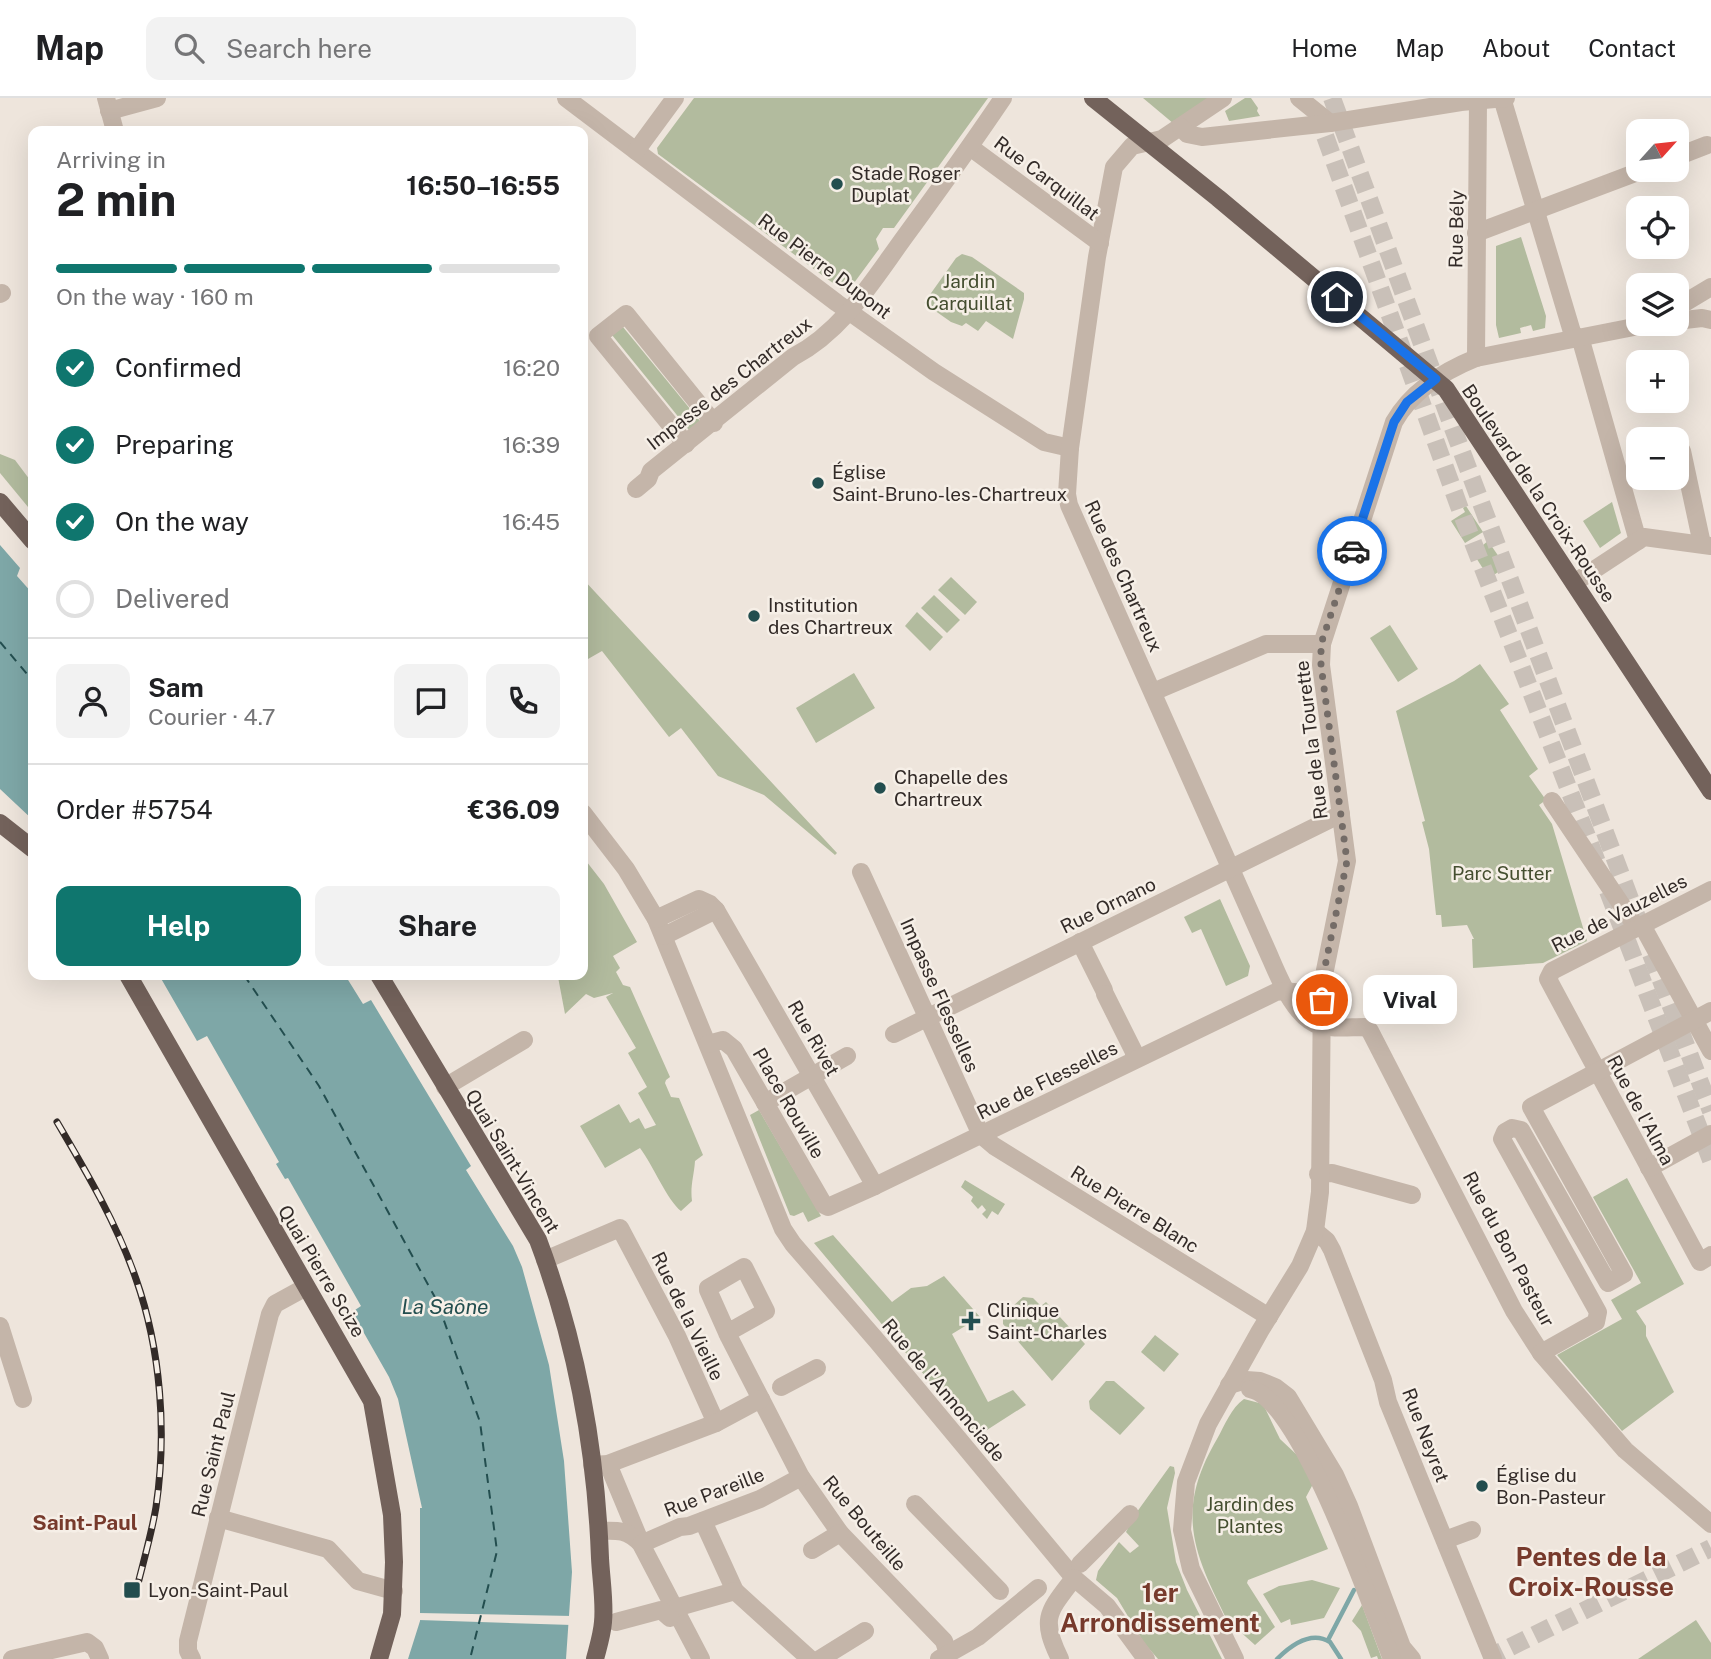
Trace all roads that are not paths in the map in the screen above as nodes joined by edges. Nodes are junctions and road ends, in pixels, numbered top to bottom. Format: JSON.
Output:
{"nodes":[{"id":1,"x":157,"y":98,"type":"edge"},
{"id":2,"x":566,"y":98,"type":"edge"},
{"id":3,"x":675,"y":98,"type":"edge"},
{"id":4,"x":1003,"y":98,"type":"edge"},
{"id":5,"x":1093,"y":98,"type":"edge"},
{"id":6,"x":1223,"y":98,"type":"edge"},
{"id":7,"x":1299,"y":98,"type":"edge"},
{"id":8,"x":1503,"y":99,"type":"edge"},
{"id":9,"x":1478,"y":101,"type":"junction"},
{"id":10,"x":107,"y":104,"type":"edge"},
{"id":11,"x":1329,"y":124,"type":"junction"},
{"id":12,"x":114,"y":126,"type":"edge"},
{"id":13,"x":1181,"y":127,"type":"junction"},
{"id":14,"x":1151,"y":144,"type":"junction"},
{"id":15,"x":1707,"y":145,"type":"dead end"},
{"id":16,"x":970,"y":147,"type":"junction"},
{"id":17,"x":636,"y":150,"type":"junction"},
{"id":18,"x":1689,"y":152,"type":"edge"},
{"id":19,"x":1626,"y":176,"type":"edge"},
{"id":20,"x":1537,"y":210,"type":"junction"},
{"id":21,"x":1476,"y":233,"type":"junction"},
{"id":22,"x":1100,"y":243,"type":"junction"},
{"id":23,"x":1711,"y":287,"type":"edge"},
{"id":24,"x":1695,"y":298,"type":"junction"},
{"id":25,"x":1689,"y":301,"type":"edge"},
{"id":26,"x":849,"y":312,"type":"junction"},
{"id":27,"x":1707,"y":319,"type":"edge"},
{"id":28,"x":1689,"y":320,"type":"edge"},
{"id":29,"x":1626,"y":329,"type":"edge"},
{"id":30,"x":1578,"y":338,"type":"junction"},
{"id":31,"x":1476,"y":358,"type":"junction"},
{"id":32,"x":1436,"y":379,"type":"junction"},
{"id":33,"x":714,"y":423,"type":"junction"},
{"id":34,"x":686,"y":444,"type":"junction"},
{"id":35,"x":1070,"y":449,"type":"junction"},
{"id":36,"x":1689,"y":478,"type":"edge"},
{"id":37,"x":636,"y":489,"type":"dead end"},
{"id":38,"x":0,"y":502,"type":"edge"},
{"id":39,"x":28,"y":535,"type":"edge"},
{"id":40,"x":1638,"y":541,"type":"junction"},
{"id":41,"x":1706,"y":545,"type":"edge"},
{"id":42,"x":1574,"y":583,"type":"junction"},
{"id":43,"x":1321,"y":644,"type":"junction"},
{"id":44,"x":1153,"y":692,"type":"junction"},
{"id":45,"x":1711,"y":791,"type":"edge"},
{"id":46,"x":1552,"y":801,"type":"dead end"},
{"id":47,"x":1341,"y":814,"type":"junction"},
{"id":48,"x":588,"y":820,"type":"edge"},
{"id":49,"x":0,"y":823,"type":"edge"},
{"id":50,"x":28,"y":845,"type":"edge"},
{"id":51,"x":1231,"y":867,"type":"junction"},
{"id":52,"x":861,"y":872,"type":"dead end"},
{"id":53,"x":1711,"y":890,"type":"edge"},
{"id":54,"x":716,"y":910,"type":"junction"},
{"id":55,"x":656,"y":919,"type":"junction"},
{"id":56,"x":1639,"y":927,"type":"junction"},
{"id":57,"x":664,"y":936,"type":"junction"},
{"id":58,"x":1080,"y":942,"type":"junction"},
{"id":59,"x":1549,"y":976,"type":"joint"},
{"id":60,"x":131,"y":980,"type":"edge"},
{"id":61,"x":382,"y":980,"type":"edge"},
{"id":62,"x":1322,"y":985,"type":"junction"},
{"id":63,"x":1288,"y":993,"type":"junction"},
{"id":64,"x":1711,"y":1011,"type":"edge"},
{"id":65,"x":926,"y":1017,"type":"junction"},
{"id":66,"x":1694,"y":1020,"type":"junction"},
{"id":67,"x":894,"y":1034,"type":"dead end"},
{"id":68,"x":1322,"y":1035,"type":"junction"},
{"id":69,"x":524,"y":1040,"type":"dead end"},
{"id":70,"x":708,"y":1044,"type":"junction"},
{"id":71,"x":1711,"y":1051,"type":"edge"},
{"id":72,"x":847,"y":1056,"type":"dead end"},
{"id":73,"x":1134,"y":1057,"type":"dead end"},
{"id":74,"x":1597,"y":1072,"type":"junction"},
{"id":75,"x":812,"y":1076,"type":"junction"},
{"id":76,"x":445,"y":1087,"type":"junction"},
{"id":77,"x":765,"y":1102,"type":"junction"},
{"id":78,"x":1711,"y":1134,"type":"edge"},
{"id":79,"x":981,"y":1135,"type":"junction"},
{"id":80,"x":1649,"y":1168,"type":"junction"},
{"id":81,"x":1318,"y":1174,"type":"junction"},
{"id":82,"x":876,"y":1186,"type":"junction"},
{"id":83,"x":1412,"y":1195,"type":"dead end"},
{"id":84,"x":824,"y":1205,"type":"joint"},
{"id":85,"x":1315,"y":1231,"type":"junction"},
{"id":86,"x":1705,"y":1259,"type":"edge"},
{"id":87,"x":545,"y":1260,"type":"junction"},
{"id":88,"x":306,"y":1287,"type":"junction"},
{"id":89,"x":1269,"y":1317,"type":"junction"},
{"id":90,"x":0,"y":1326,"type":"edge"},
{"id":91,"x":727,"y":1333,"type":"junction"},
{"id":92,"x":1541,"y":1353,"type":"junction"},
{"id":93,"x":817,"y":1368,"type":"dead end"},
{"id":94,"x":1229,"y":1385,"type":"junction"},
{"id":95,"x":781,"y":1387,"type":"dead end"},
{"id":96,"x":23,"y":1399,"type":"dead end"},
{"id":97,"x":761,"y":1399,"type":"junction"},
{"id":98,"x":716,"y":1423,"type":"junction"},
{"id":99,"x":600,"y":1464,"type":"junction"},
{"id":100,"x":801,"y":1477,"type":"junction"},
{"id":101,"x":915,"y":1504,"type":"dead end"},
{"id":102,"x":1130,"y":1514,"type":"dead end"},
{"id":103,"x":218,"y":1518,"type":"junction"},
{"id":104,"x":703,"y":1521,"type":"junction"},
{"id":105,"x":1711,"y":1524,"type":"edge"},
{"id":106,"x":1472,"y":1530,"type":"dead end"},
{"id":107,"x":599,"y":1531,"type":"junction"},
{"id":108,"x":840,"y":1533,"type":"junction"},
{"id":109,"x":1445,"y":1540,"type":"junction"},
{"id":110,"x":641,"y":1544,"type":"junction"},
{"id":111,"x":812,"y":1550,"type":"dead end"},
{"id":112,"x":1077,"y":1571,"type":"junction"},
{"id":113,"x":1038,"y":1588,"type":"dead end"},
{"id":114,"x":394,"y":1591,"type":"junction"},
{"id":115,"x":735,"y":1591,"type":"junction"},
{"id":116,"x":1009,"y":1600,"type":"junction"},
{"id":117,"x":672,"y":1613,"type":"junction"},
{"id":118,"x":616,"y":1622,"type":"dead end"},
{"id":119,"x":865,"y":1631,"type":"dead end"},
{"id":120,"x":194,"y":1656,"type":"edge"},
{"id":121,"x":944,"y":1657,"type":"edge"},
{"id":122,"x":12,"y":1659,"type":"edge"},
{"id":123,"x":100,"y":1659,"type":"edge"},
{"id":124,"x":379,"y":1659,"type":"edge"},
{"id":125,"x":596,"y":1659,"type":"edge"},
{"id":126,"x":701,"y":1659,"type":"edge"},
{"id":127,"x":810,"y":1659,"type":"edge"},
{"id":128,"x":820,"y":1659,"type":"edge"},
{"id":129,"x":1060,"y":1659,"type":"edge"},
{"id":130,"x":1146,"y":1659,"type":"edge"},
{"id":131,"x":1235,"y":1659,"type":"edge"},
{"id":132,"x":1392,"y":1659,"type":"edge"},
{"id":133,"x":1412,"y":1659,"type":"edge"},
{"id":134,"x":1493,"y":1659,"type":"edge"}],
"edges":[{"from":1,"to":10,"type":"street"},
{"from":2,"to":17,"type":"street","name":"Rue Pierre Dupont"},
{"from":3,"to":17,"type":"street"},
{"from":4,"to":16,"type":"street","name":"Impasse des Chartreux"},
{"from":5,"to":14,"type":"main road","name":"Boulevard de la Croix-Rousse"},
{"from":6,"to":13,"type":"street","name":"Rue des Chartreux"},
{"from":7,"to":11,"type":"street"},
{"from":8,"to":9,"type":"street"},
{"from":8,"to":20,"type":"street"},
{"from":9,"to":11,"type":"street"},
{"from":9,"to":21,"type":"street","name":"Rue Bély"},
{"from":10,"to":12,"type":"street"},
{"from":11,"to":13,"type":"street"},
{"from":13,"to":14,"type":"street","name":"Rue des Chartreux"},
{"from":14,"to":22,"type":"street","name":"Rue des Chartreux"},
{"from":14,"to":32,"type":"main road","name":"Boulevard de la Croix-Rousse"},
{"from":15,"to":18,"type":"street"},
{"from":16,"to":22,"type":"street","name":"Rue Carquillat"},
{"from":16,"to":26,"type":"street","name":"Impasse des Chartreux"},
{"from":17,"to":26,"type":"street","name":"Rue Pierre Dupont"},
{"from":19,"to":20,"type":"street"},
{"from":20,"to":21,"type":"street"},
{"from":20,"to":30,"type":"street"},
{"from":21,"to":31,"type":"street","name":"Rue Bély"},
{"from":22,"to":35,"type":"street","name":"Rue des Chartreux"},
{"from":23,"to":24,"type":"street"},
{"from":24,"to":25,"type":"street"},
{"from":24,"to":27,"type":"street"},
{"from":26,"to":33,"type":"street","name":"Impasse des Chartreux"},
{"from":26,"to":35,"type":"street","name":"Rue Pierre Dupont"},
{"from":27,"to":28,"type":"street"},
{"from":29,"to":30,"type":"street","name":"Rue de la Tourette"},
{"from":30,"to":31,"type":"street","name":"Rue de la Tourette"},
{"from":30,"to":40,"type":"street"},
{"from":31,"to":32,"type":"street","name":"Rue de la Tourette"},
{"from":32,"to":42,"type":"main road","name":"Boulevard de la Croix-Rousse"},
{"from":32,"to":43,"type":"street","name":"Rue de la Tourette"},
{"from":33,"to":34,"type":"street","name":"Impasse des Chartreux"},
{"from":33,"to":34,"type":"street"},
{"from":34,"to":37,"type":"street","name":"Impasse des Chartreux"},
{"from":35,"to":44,"type":"street","name":"Rue des Chartreux"},
{"from":36,"to":41,"type":"street"},
{"from":38,"to":39,"type":"main road"},
{"from":40,"to":41,"type":"street"},
{"from":40,"to":42,"type":"street"},
{"from":42,"to":45,"type":"main road","name":"Boulevard de la Croix-Rousse"},
{"from":43,"to":44,"type":"street"},
{"from":43,"to":47,"type":"street","name":"Rue de la Tourette"},
{"from":44,"to":51,"type":"street","name":"Rue des Chartreux"},
{"from":46,"to":56,"type":"street"},
{"from":47,"to":51,"type":"street","name":"Rue Ornano"},
{"from":47,"to":62,"type":"street","name":"Rue de la Tourette"},
{"from":48,"to":55,"type":"street"},
{"from":49,"to":50,"type":"main road"},
{"from":51,"to":58,"type":"street","name":"Rue Ornano"},
{"from":51,"to":63,"type":"street","name":"Rue des Chartreux"},
{"from":52,"to":65,"type":"street","name":"Impasse Flesselles"},
{"from":53,"to":56,"type":"street","name":"Rue de Vauzelles"},
{"from":54,"to":55,"type":"street"},
{"from":54,"to":57,"type":"street"},
{"from":54,"to":75,"type":"street","name":"Rue Rivet"},
{"from":55,"to":57,"type":"street"},
{"from":56,"to":59,"type":"street","name":"Rue de Vauzelles"},
{"from":56,"to":66,"type":"street"},
{"from":57,"to":70,"type":"street"},
{"from":58,"to":65,"type":"street","name":"Rue Ornano"},
{"from":58,"to":73,"type":"street"},
{"from":59,"to":74,"type":"street","name":"Rue de l'Alma"},
{"from":60,"to":88,"type":"main road","name":"Quai Pierre Scize"},
{"from":61,"to":76,"type":"main road","name":"Quai Saint-Vincent"},
{"from":62,"to":63,"type":"street","name":"Rue de Flesselles"},
{"from":62,"to":68,"type":"street","name":"Rue de la Tourette"},
{"from":63,"to":68,"type":"street","name":"Rue des Chartreux"},
{"from":63,"to":79,"type":"street","name":"Rue de Flesselles"},
{"from":64,"to":66,"type":"street"},
{"from":65,"to":67,"type":"street","name":"Rue Ornano"},
{"from":65,"to":79,"type":"street","name":"Impasse Flesselles"},
{"from":66,"to":71,"type":"street"},
{"from":66,"to":74,"type":"street"},
{"from":68,"to":81,"type":"street","name":"Rue de la Tourette"},
{"from":68,"to":92,"type":"street","name":"Rue du Bon Pasteur"},
{"from":69,"to":76,"type":"street"},
{"from":70,"to":77,"type":"street","name":"Place Rouville"},
{"from":70,"to":112,"type":"street","name":"Rue de l'Annonciade"},
{"from":72,"to":75,"type":"street"},
{"from":74,"to":80,"type":"street","name":"Rue de l'Alma"},
{"from":74,"to":92,"type":"street"},
{"from":75,"to":77,"type":"street"},
{"from":75,"to":82,"type":"street","name":"Rue Rivet"},
{"from":76,"to":87,"type":"main road","name":"Quai Saint-Vincent"},
{"from":77,"to":84,"type":"street","name":"Place Rouville"},
{"from":78,"to":80,"type":"street"},
{"from":79,"to":82,"type":"street","name":"Rue de Flesselles"},
{"from":79,"to":89,"type":"street","name":"Rue Pierre Blanc"},
{"from":80,"to":86,"type":"street","name":"Rue de l'Alma"},
{"from":81,"to":83,"type":"street"},
{"from":81,"to":85,"type":"street","name":"Rue de la Tourette"},
{"from":82,"to":84,"type":"street","name":"Rue de Flesselles"},
{"from":85,"to":89,"type":"street","name":"Rue de la Tourette"},
{"from":85,"to":109,"type":"street","name":"Rue Neyret"},
{"from":87,"to":98,"type":"street","name":"Rue de la Vieille"},
{"from":87,"to":99,"type":"main road","name":"Quai Saint-Vincent"},
{"from":88,"to":103,"type":"street","name":"Rue Saint Paul"},
{"from":88,"to":114,"type":"main road","name":"Quai Pierre Scize"},
{"from":89,"to":94,"type":"street","name":"Rue de la Tourette"},
{"from":90,"to":96,"type":"street"},
{"from":91,"to":91,"type":"street","name":"Rue de la Vieille"},
{"from":91,"to":97,"type":"street","name":"Rue Bouteille"},
{"from":92,"to":105,"type":"street","name":"Rue du Bon Pasteur"},
{"from":93,"to":95,"type":"street"},
{"from":94,"to":131,"type":"street","name":"Rue de la Tourette"},
{"from":94,"to":132,"type":"street"},
{"from":94,"to":133,"type":"street"},
{"from":97,"to":98,"type":"street"},
{"from":97,"to":100,"type":"street","name":"Rue Bouteille"},
{"from":98,"to":99,"type":"street"},
{"from":99,"to":107,"type":"main road","name":"Quai Saint-Vincent"},
{"from":99,"to":110,"type":"street","name":"Quai Saint-Vincent"},
{"from":100,"to":104,"type":"street","name":"Rue Pareille"},
{"from":100,"to":108,"type":"street","name":"Rue Bouteille"},
{"from":101,"to":116,"type":"street"},
{"from":102,"to":112,"type":"street"},
{"from":103,"to":114,"type":"street"},
{"from":103,"to":120,"type":"street","name":"Rue Saint Paul"},
{"from":104,"to":110,"type":"street","name":"Rue Pareille"},
{"from":104,"to":115,"type":"street"},
{"from":106,"to":109,"type":"street"},
{"from":107,"to":110,"type":"street"},
{"from":107,"to":125,"type":"main road","name":"Quai Saint-Vincent"},
{"from":108,"to":111,"type":"street"},
{"from":108,"to":121,"type":"street","name":"Rue Bouteille"},
{"from":109,"to":134,"type":"street","name":"Rue Neyret"},
{"from":110,"to":117,"type":"street","name":"Quai Saint-Vincent"},
{"from":112,"to":129,"type":"street"},
{"from":112,"to":130,"type":"street","name":"Rue de l'Annonciade"},
{"from":113,"to":116,"type":"street"},
{"from":114,"to":124,"type":"main road","name":"Quai Pierre Scize"},
{"from":115,"to":117,"type":"street"},
{"from":115,"to":127,"type":"street"},
{"from":116,"to":121,"type":"street"},
{"from":117,"to":118,"type":"street"},
{"from":117,"to":126,"type":"street","name":"Quai Saint-Vincent"},
{"from":119,"to":128,"type":"street"},
{"from":122,"to":123,"type":"street"}]}
